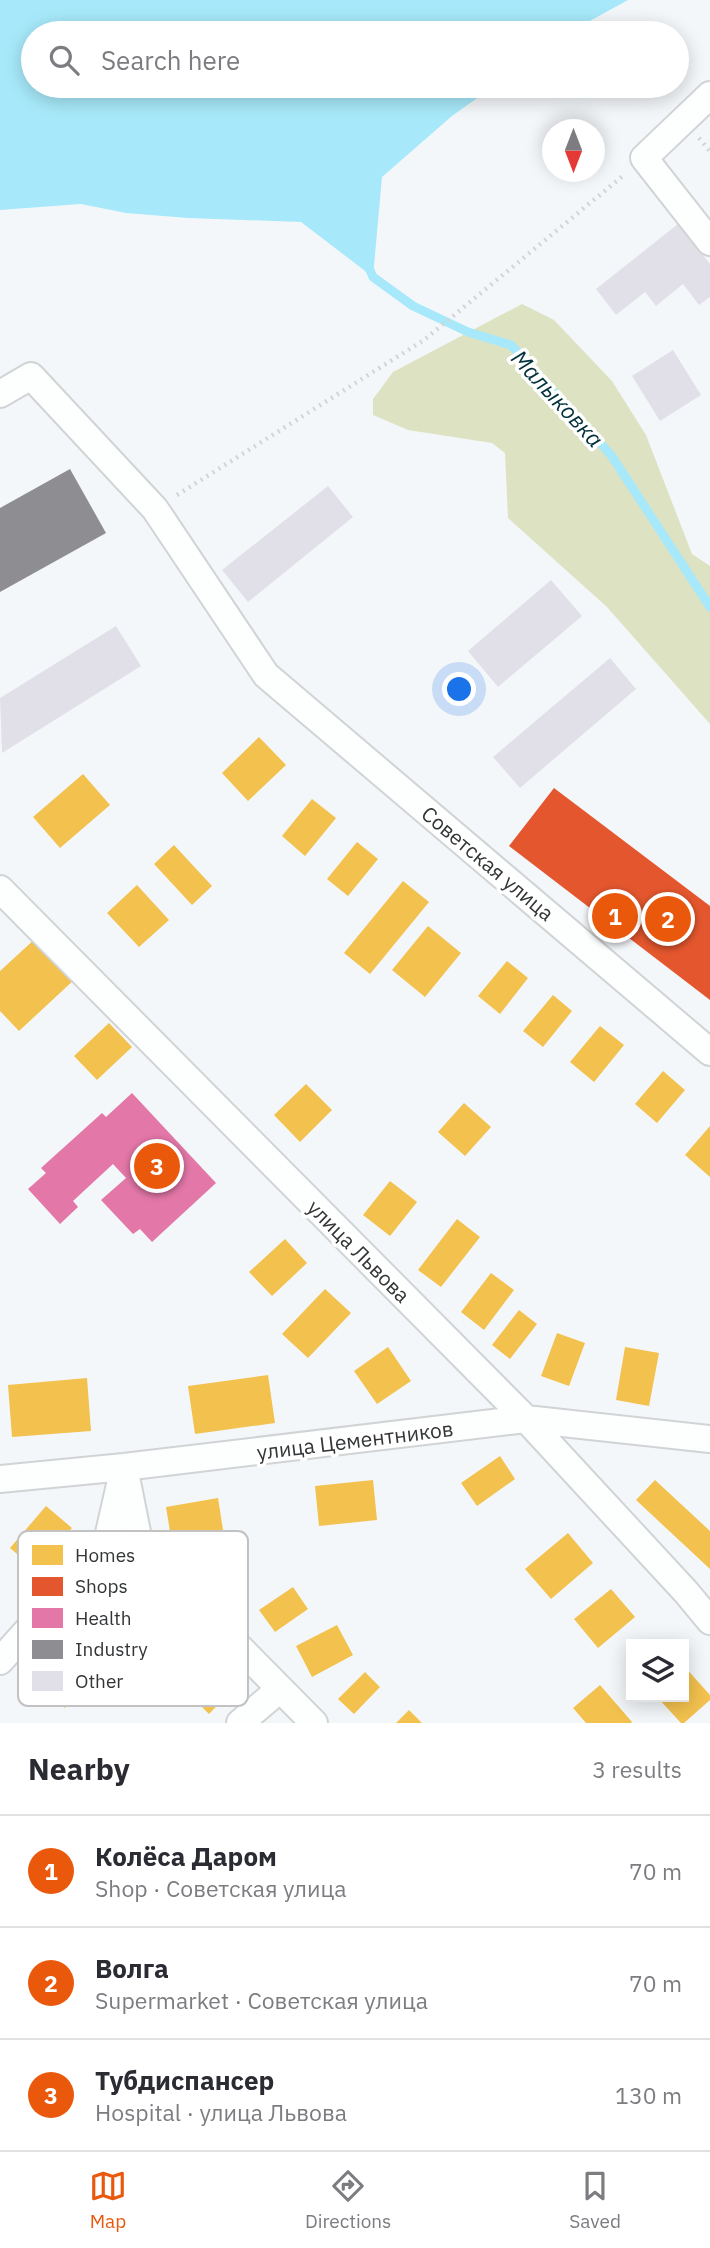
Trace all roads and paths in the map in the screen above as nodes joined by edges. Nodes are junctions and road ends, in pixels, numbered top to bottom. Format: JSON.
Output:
{"nodes":[{"id":1,"x":710,"y":95,"type":"edge"},
{"id":2,"x":643,"y":158,"type":"junction"},
{"id":3,"x":710,"y":242,"type":"edge"},
{"id":4,"x":0,"y":394,"type":"edge"},
{"id":5,"x":155,"y":509,"type":"junction"},
{"id":6,"x":0,"y":889,"type":"edge"},
{"id":7,"x":710,"y":1052,"type":"edge"},
{"id":8,"x":526,"y":1419,"type":"junction"},
{"id":9,"x":710,"y":1439,"type":"edge"},
{"id":10,"x":124,"y":1467,"type":"junction"},
{"id":11,"x":0,"y":1479,"type":"edge"},
{"id":12,"x":109,"y":1531,"type":"edge"},
{"id":13,"x":137,"y":1531,"type":"edge"},
{"id":14,"x":710,"y":1621,"type":"edge"},
{"id":15,"x":18,"y":1641,"type":"edge"},
{"id":16,"x":248,"y":1657,"type":"edge"},
{"id":17,"x":0,"y":1661,"type":"edge"},
{"id":18,"x":280,"y":1689,"type":"junction"},
{"id":19,"x":240,"y":1723,"type":"edge"},
{"id":20,"x":314,"y":1723,"type":"edge"}],
"edges":[{"from":1,"to":2,"type":"street"},
{"from":2,"to":3,"type":"street"},
{"from":2,"to":5,"type":"path"},
{"from":4,"to":5,"type":"street","name":"Советская улица"},
{"from":5,"to":7,"type":"street","name":"Советская улица"},
{"from":6,"to":8,"type":"street","name":"улица Львова"},
{"from":8,"to":9,"type":"street","name":"улица Цементников"},
{"from":8,"to":10,"type":"street","name":"улица Цементников"},
{"from":8,"to":14,"type":"street","name":"улица Львова"},
{"from":10,"to":11,"type":"street","name":"улица Цементников"},
{"from":10,"to":12,"type":"street"},
{"from":10,"to":13,"type":"street"},
{"from":15,"to":17,"type":"street"},
{"from":16,"to":18,"type":"street"},
{"from":18,"to":19,"type":"street"},
{"from":18,"to":20,"type":"street"}]}
